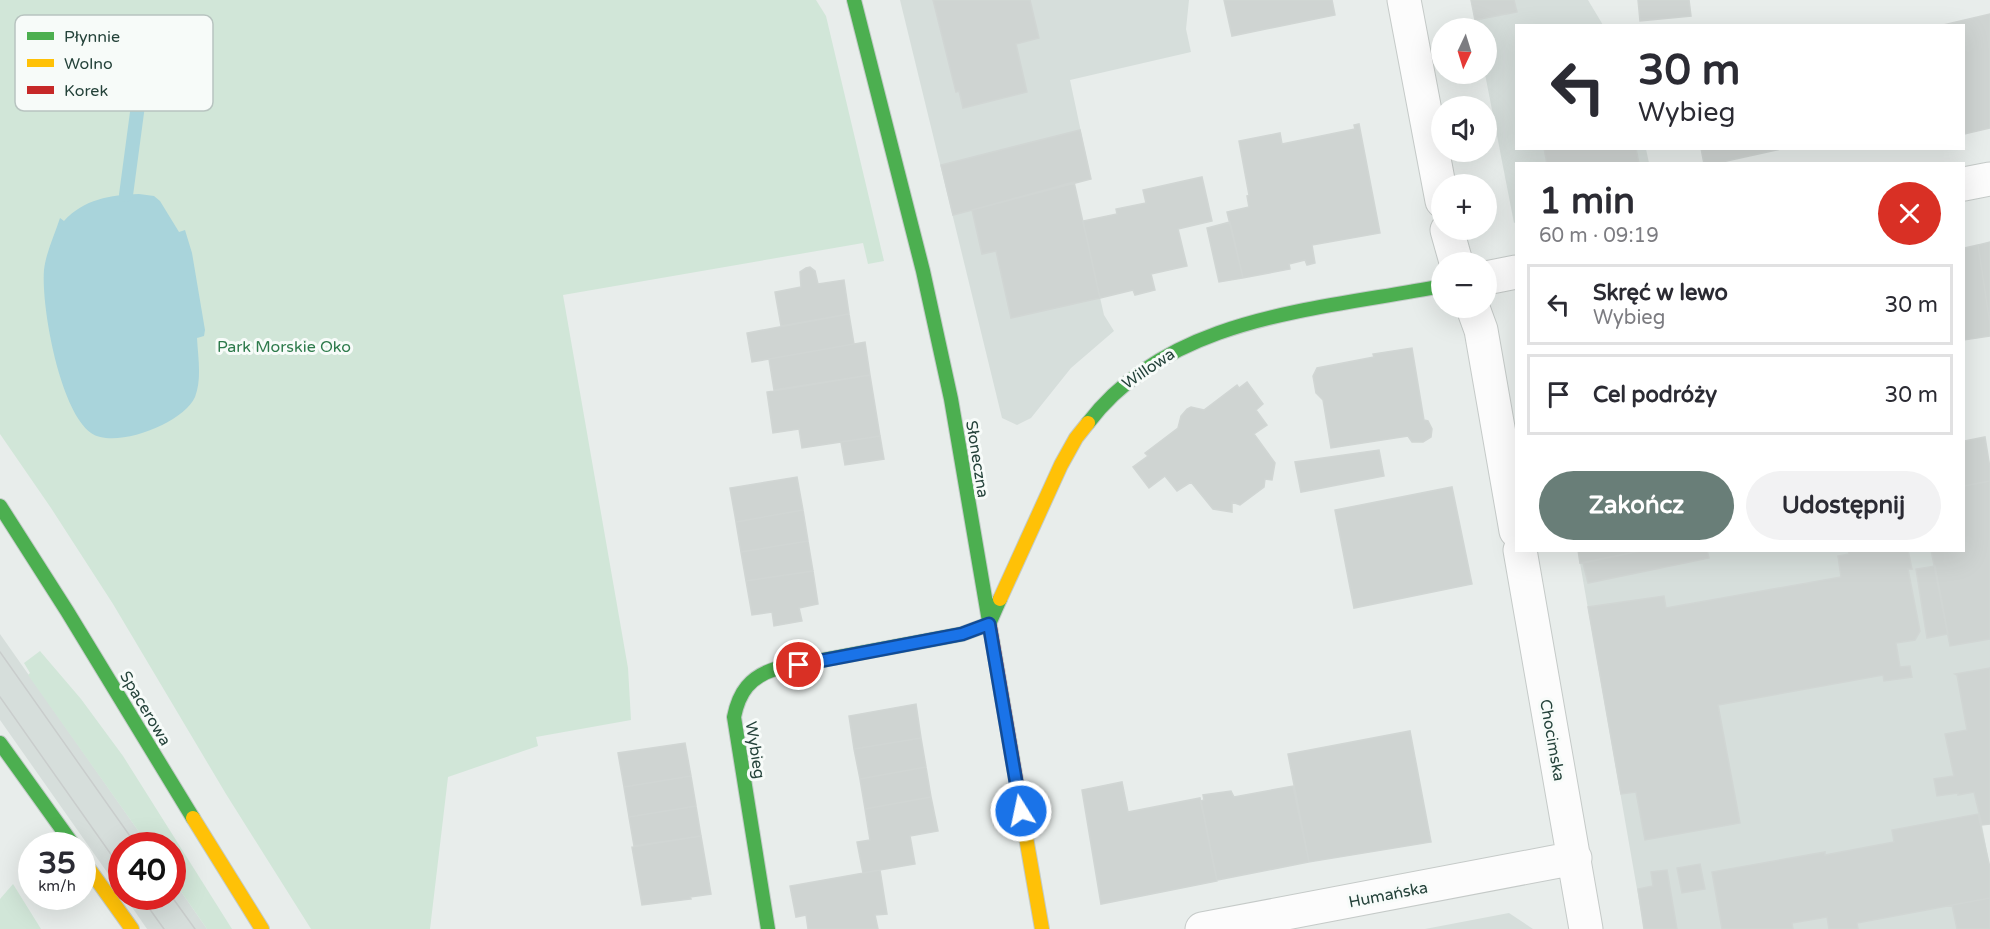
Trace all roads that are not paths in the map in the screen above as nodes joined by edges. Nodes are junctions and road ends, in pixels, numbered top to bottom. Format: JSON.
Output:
{"nodes":[{"id":1,"x":854,"y":0,"type":"edge"},
{"id":2,"x":1404,"y":0,"type":"edge"},
{"id":3,"x":1437,"y":174,"type":"edge"},
{"id":4,"x":1990,"y":178,"type":"edge"},
{"id":5,"x":1965,"y":184,"type":"edge"},
{"id":6,"x":1515,"y":272,"type":"edge"},
{"id":7,"x":1497,"y":276,"type":"edge"},
{"id":8,"x":1431,"y":288,"type":"edge"},
{"id":9,"x":1477,"y":318,"type":"edge"},
{"id":10,"x":0,"y":506,"type":"edge"},
{"id":11,"x":1515,"y":525,"type":"edge"},
{"id":12,"x":1520,"y":552,"type":"edge"},
{"id":13,"x":989,"y":624,"type":"junction"},
{"id":14,"x":0,"y":743,"type":"edge"},
{"id":15,"x":64,"y":832,"type":"edge"},
{"id":16,"x":1575,"y":858,"type":"junction"},
{"id":17,"x":96,"y":879,"type":"edge"},
{"id":18,"x":132,"y":929,"type":"edge"},
{"id":19,"x":262,"y":929,"type":"edge"},
{"id":20,"x":768,"y":929,"type":"edge"},
{"id":21,"x":1042,"y":929,"type":"edge"},
{"id":22,"x":1202,"y":929,"type":"edge"},
{"id":23,"x":1586,"y":929,"type":"edge"}],
"edges":[{"from":1,"to":13,"type":"street","name":"Słoneczna"},
{"from":2,"to":3,"type":"street"},
{"from":4,"to":5,"type":"street"},
{"from":6,"to":7,"type":"street"},
{"from":8,"to":13,"type":"street","name":"Willowa"},
{"from":9,"to":11,"type":"street"},
{"from":10,"to":19,"type":"street","name":"Spacerowa"},
{"from":12,"to":16,"type":"street","name":"Chocimska"},
{"from":13,"to":20,"type":"street","name":"Wybieg"},
{"from":13,"to":21,"type":"street","name":"Słoneczna"},
{"from":14,"to":15,"type":"street"},
{"from":16,"to":22,"type":"street","name":"Humańska"},
{"from":16,"to":23,"type":"street","name":"Chocimska"},
{"from":17,"to":18,"type":"street"}]}
